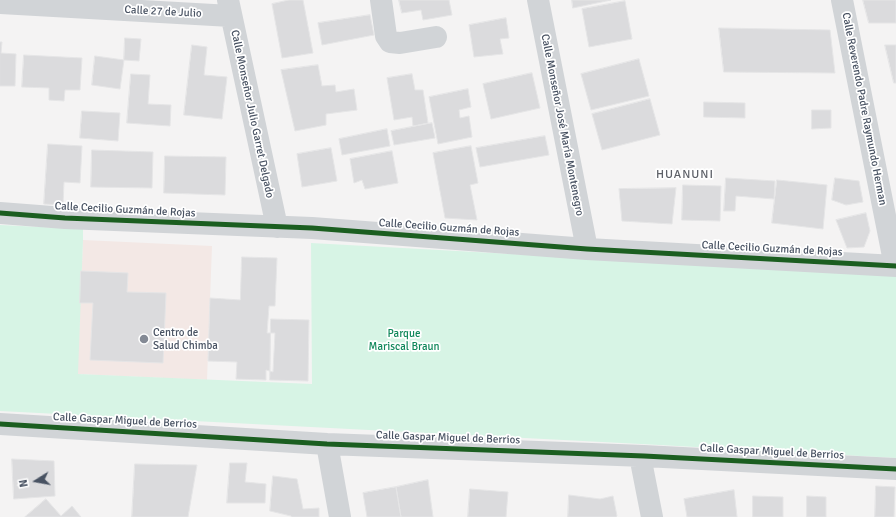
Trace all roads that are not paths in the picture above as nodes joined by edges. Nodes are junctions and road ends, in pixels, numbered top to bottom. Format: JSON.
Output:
{"nodes":[{"id":1,"x":380,"y":0,"type":"edge"},
{"id":2,"x":538,"y":0,"type":"edge"},
{"id":3,"x":842,"y":0,"type":"edge"},
{"id":4,"x":0,"y":3,"type":"edge"},
{"id":5,"x":229,"y":8,"type":"edge"},
{"id":6,"x":436,"y":38,"type":"dead end"},
{"id":7,"x":0,"y":213,"type":"edge"},
{"id":8,"x":277,"y":227,"type":"junction"},
{"id":9,"x":587,"y":249,"type":"junction"},
{"id":10,"x":896,"y":266,"type":"edge"},
{"id":11,"x":0,"y":424,"type":"edge"},
{"id":12,"x":327,"y":444,"type":"junction"},
{"id":13,"x":640,"y":456,"type":"junction"},
{"id":14,"x":896,"y":469,"type":"edge"},
{"id":15,"x":340,"y":517,"type":"edge"},
{"id":16,"x":652,"y":517,"type":"edge"}],
"edges":[{"from":1,"to":6,"type":"street"},
{"from":2,"to":9,"type":"street","name":"Calle Monseñor José María Montenegro"},
{"from":3,"to":10,"type":"street","name":"Calle Reverendo Padre Raymundo Herman"},
{"from":4,"to":5,"type":"street","name":"Calle 27 de Julio"},
{"from":5,"to":8,"type":"street","name":"Calle Monseñor Julio Garret Delgado"},
{"from":7,"to":8,"type":"street","name":"Calle Cecilio Guzmán de Rojas"},
{"from":8,"to":9,"type":"street","name":"Calle Cecilio Guzmán de Rojas"},
{"from":9,"to":10,"type":"street","name":"Calle Cecilio Guzmán de Rojas"},
{"from":11,"to":12,"type":"street","name":"Calle Gaspar Miguel de Berrios"},
{"from":12,"to":13,"type":"street","name":"Calle Gaspar Miguel de Berrios"},
{"from":12,"to":15,"type":"street"},
{"from":13,"to":14,"type":"street","name":"Calle Gaspar Miguel de Berrios"},
{"from":13,"to":16,"type":"street"}]}
